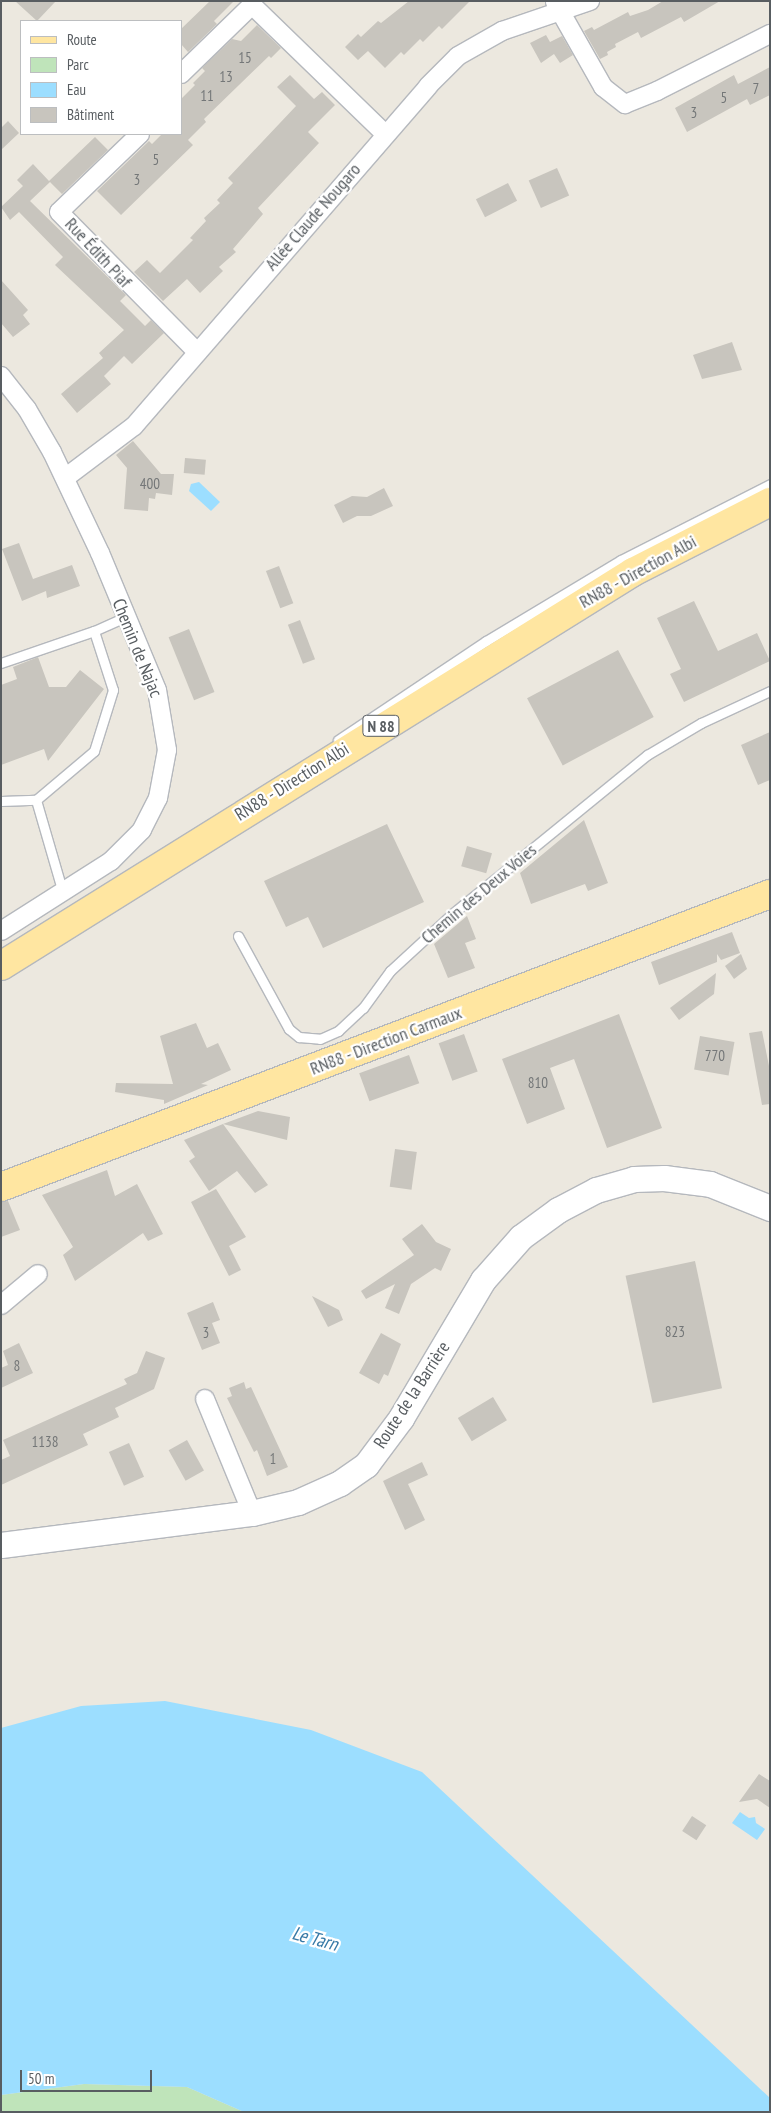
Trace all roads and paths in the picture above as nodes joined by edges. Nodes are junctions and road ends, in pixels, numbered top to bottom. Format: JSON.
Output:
{"nodes":[{"id":1,"x":590,"y":1,"type":"edge"},
{"id":2,"x":558,"y":6,"type":"edge"},
{"id":3,"x":770,"y":34,"type":"edge"},
{"id":4,"x":182,"y":73,"type":"edge"},
{"id":5,"x":385,"y":134,"type":"junction"},
{"id":6,"x":139,"y":135,"type":"edge"},
{"id":7,"x":197,"y":352,"type":"junction"},
{"id":8,"x":1,"y":376,"type":"edge"},
{"id":9,"x":65,"y":478,"type":"junction"},
{"id":10,"x":770,"y":484,"type":"edge"},
{"id":11,"x":770,"y":502,"type":"edge"},
{"id":12,"x":125,"y":616,"type":"junction"},
{"id":13,"x":94,"y":631,"type":"junction"},
{"id":14,"x":1,"y":663,"type":"edge"},
{"id":15,"x":770,"y":691,"type":"edge"},
{"id":16,"x":327,"y":748,"type":"dead end"},
{"id":17,"x":304,"y":765,"type":"dead end"},
{"id":18,"x":36,"y":800,"type":"junction"},
{"id":19,"x":1,"y":801,"type":"edge"},
{"id":20,"x":177,"y":855,"type":"junction"},
{"id":21,"x":63,"y":893,"type":"junction"},
{"id":22,"x":770,"y":894,"type":"edge"},
{"id":23,"x":1,"y":931,"type":"edge"},
{"id":24,"x":238,"y":936,"type":"dead end"},
{"id":25,"x":1,"y":966,"type":"edge"},
{"id":26,"x":1,"y":1187,"type":"edge"},
{"id":27,"x":770,"y":1208,"type":"edge"},
{"id":28,"x":38,"y":1274,"type":"dead end"},
{"id":29,"x":1,"y":1305,"type":"edge"},
{"id":30,"x":204,"y":1399,"type":"dead end"},
{"id":31,"x":252,"y":1513,"type":"junction"},
{"id":32,"x":1,"y":1545,"type":"edge"}],
"edges":[{"from":1,"to":2,"type":"street","name":"Allée Claude Nougaro"},
{"from":2,"to":3,"type":"street"},
{"from":2,"to":5,"type":"street","name":"Allée Claude Nougaro"},
{"from":4,"to":5,"type":"street"},
{"from":5,"to":7,"type":"street","name":"Allée Claude Nougaro"},
{"from":6,"to":7,"type":"street","name":"Rue Édith Piaf"},
{"from":7,"to":9,"type":"street","name":"Allée Claude Nougaro"},
{"from":8,"to":9,"type":"street","name":"Chemin de Najac"},
{"from":9,"to":12,"type":"street","name":"Chemin de Najac"},
{"from":10,"to":16,"type":"lane"},
{"from":11,"to":20,"type":"main road","name":"RN88 - Direction Albi","number":"N 88"},
{"from":12,"to":13,"type":"lane"},
{"from":12,"to":21,"type":"street","name":"Chemin de Najac"},
{"from":13,"to":14,"type":"lane"},
{"from":13,"to":18,"type":"lane"},
{"from":15,"to":24,"type":"lane","name":"Chemin des Deux Voies"},
{"from":17,"to":20,"type":"lane"},
{"from":18,"to":19,"type":"lane"},
{"from":18,"to":21,"type":"lane"},
{"from":20,"to":25,"type":"main road","name":"RN88 - Direction Albi","number":"N 88"},
{"from":21,"to":23,"type":"street","name":"Chemin de Najac"},
{"from":22,"to":26,"type":"main road","name":"RN88 - Direction Carmaux"},
{"from":27,"to":31,"type":"street","name":"Route de la Barrière"},
{"from":28,"to":29,"type":"street"},
{"from":30,"to":31,"type":"street"},
{"from":31,"to":32,"type":"street","name":"Route de la Barrière"}]}
